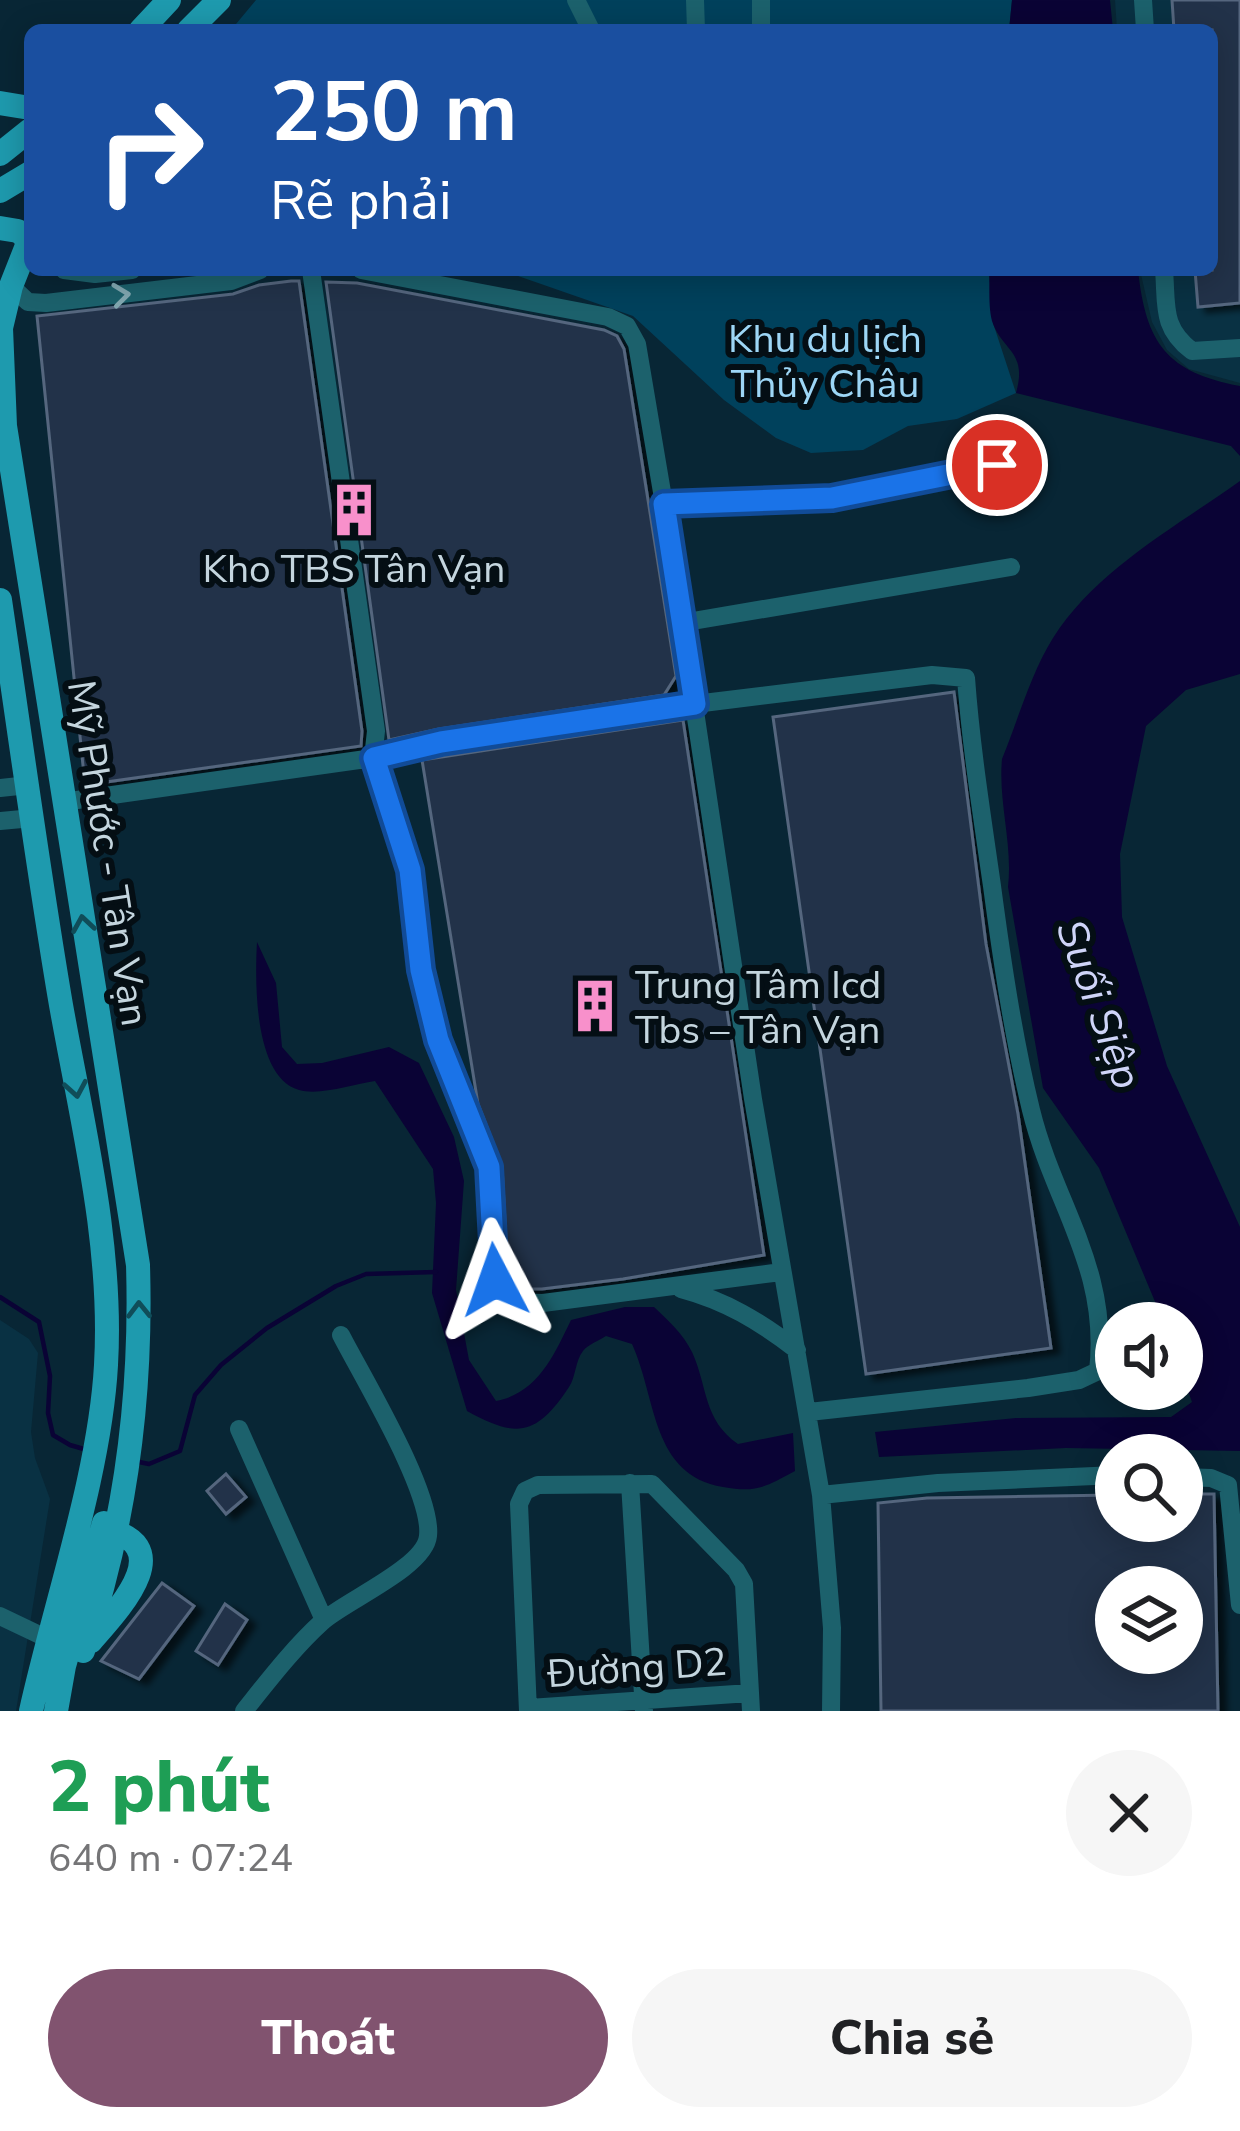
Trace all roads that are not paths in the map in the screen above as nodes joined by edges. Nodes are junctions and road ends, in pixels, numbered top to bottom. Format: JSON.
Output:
{"nodes":[{"id":1,"x":170,"y":0,"type":"edge"},
{"id":2,"x":219,"y":0,"type":"edge"},
{"id":3,"x":147,"y":24,"type":"edge"},
{"id":4,"x":195,"y":24,"type":"edge"},
{"id":5,"x":24,"y":135,"type":"edge"},
{"id":6,"x":0,"y":154,"type":"edge"},
{"id":7,"x":24,"y":249,"type":"edge"},
{"id":8,"x":244,"y":276,"type":"edge"},
{"id":9,"x":311,"y":276,"type":"edge"},
{"id":10,"x":393,"y":276,"type":"edge"},
{"id":11,"x":1164,"y":276,"type":"edge"},
{"id":12,"x":6,"y":280,"type":"edge"},
{"id":13,"x":1240,"y":348,"type":"edge"},
{"id":14,"x":2,"y":417,"type":"edge"},
{"id":15,"x":997,"y":465,"type":"dead end"},
{"id":16,"x":664,"y":504,"type":"junction"},
{"id":17,"x":1011,"y":567,"type":"dead end"},
{"id":18,"x":0,"y":600,"type":"edge"},
{"id":19,"x":681,"y":623,"type":"junction"},
{"id":20,"x":695,"y":704,"type":"junction"},
{"id":21,"x":374,"y":758,"type":"junction"},
{"id":22,"x":28,"y":785,"type":"junction"},
{"id":23,"x":0,"y":788,"type":"edge"},
{"id":24,"x":63,"y":802,"type":"junction"},
{"id":25,"x":33,"y":818,"type":"junction"},
{"id":26,"x":0,"y":821,"type":"edge"},
{"id":27,"x":781,"y":1272,"type":"junction"},
{"id":28,"x":670,"y":1286,"type":"junction"},
{"id":29,"x":341,"y":1335,"type":"dead end"},
{"id":30,"x":796,"y":1350,"type":"junction"},
{"id":31,"x":809,"y":1412,"type":"junction"},
{"id":32,"x":239,"y":1429,"type":"dead end"},
{"id":33,"x":1095,"y":1476,"type":"edge"},
{"id":34,"x":1203,"y":1478,"type":"edge"},
{"id":35,"x":630,"y":1483,"type":"junction"},
{"id":36,"x":821,"y":1495,"type":"junction"},
{"id":37,"x":99,"y":1528,"type":"junction"},
{"id":38,"x":1240,"y":1605,"type":"edge"},
{"id":39,"x":0,"y":1616,"type":"edge"},
{"id":40,"x":324,"y":1621,"type":"junction"},
{"id":41,"x":46,"y":1639,"type":"junction"},
{"id":42,"x":73,"y":1658,"type":"junction"},
{"id":43,"x":750,"y":1702,"type":"edge"},
{"id":44,"x":644,"y":1705,"type":"edge"},
{"id":45,"x":528,"y":1709,"type":"edge"},
{"id":46,"x":31,"y":1711,"type":"edge"},
{"id":47,"x":56,"y":1711,"type":"edge"},
{"id":48,"x":244,"y":1711,"type":"edge"},
{"id":49,"x":831,"y":1711,"type":"edge"}],
"edges":[{"from":1,"to":3,"type":"main road"},
{"from":2,"to":4,"type":"main road"},
{"from":5,"to":6,"type":"main road"},
{"from":7,"to":12,"type":"main road","name":"Mỹ Phước - Tân Vạn"},
{"from":12,"to":8,"type":"street","one_way":true},
{"from":9,"to":21,"type":"street"},
{"from":10,"to":16,"type":"street"},
{"from":11,"to":13,"type":"street"},
{"from":12,"to":14,"type":"main road","name":"Mỹ Phước - Tân Vạn"},
{"from":14,"to":24,"type":"main road","name":"Mỹ Phước - Tân Vạn"},
{"from":15,"to":16,"type":"street"},
{"from":16,"to":19,"type":"street"},
{"from":17,"to":19,"type":"street"},
{"from":18,"to":22,"type":"main road","name":"Mỹ Phước - Tân Vạn"},
{"from":19,"to":20,"type":"street"},
{"from":20,"to":21,"type":"street"},
{"from":20,"to":27,"type":"street"},
{"from":20,"to":31,"type":"street"},
{"from":21,"to":24,"type":"street"},
{"from":21,"to":28,"type":"street"},
{"from":22,"to":23,"type":"street"},
{"from":22,"to":25,"type":"main road","name":"Mỹ Phước - Tân Vạn"},
{"from":37,"to":24,"type":"main road","name":"Mỹ Phước - Tân Vạn","one_way":true},
{"from":25,"to":26,"type":"street"},
{"from":25,"to":37,"type":"main road","name":"Mỹ Phước - Tân Vạn","one_way":true},
{"from":27,"to":28,"type":"street"},
{"from":27,"to":30,"type":"street"},
{"from":28,"to":30,"type":"street"},
{"from":29,"to":40,"type":"street"},
{"from":30,"to":31,"type":"street"},
{"from":31,"to":36,"type":"street"},
{"from":32,"to":40,"type":"street"},
{"from":33,"to":36,"type":"street"},
{"from":34,"to":38,"type":"street"},
{"from":35,"to":43,"type":"street"},
{"from":35,"to":44,"type":"street"},
{"from":35,"to":45,"type":"street"},
{"from":36,"to":49,"type":"street"},
{"from":37,"to":41,"type":"main road","name":"Mỹ Phước - Tân Vạn"},
{"from":37,"to":42,"type":"main road","name":"Mỹ Phước - Tân Vạn"},
{"from":37,"to":42,"type":"main road","name":"Mỹ Phước - Tân Vạn"},
{"from":39,"to":41,"type":"street"},
{"from":40,"to":48,"type":"street"},
{"from":41,"to":46,"type":"main road","name":"Mỹ Phước - Tân Vạn"},
{"from":42,"to":47,"type":"main road","name":"Mỹ Phước - Tân Vạn"},
{"from":43,"to":44,"type":"street","name":"Đường D2"},
{"from":44,"to":45,"type":"street","name":"Đường D2"}]}
